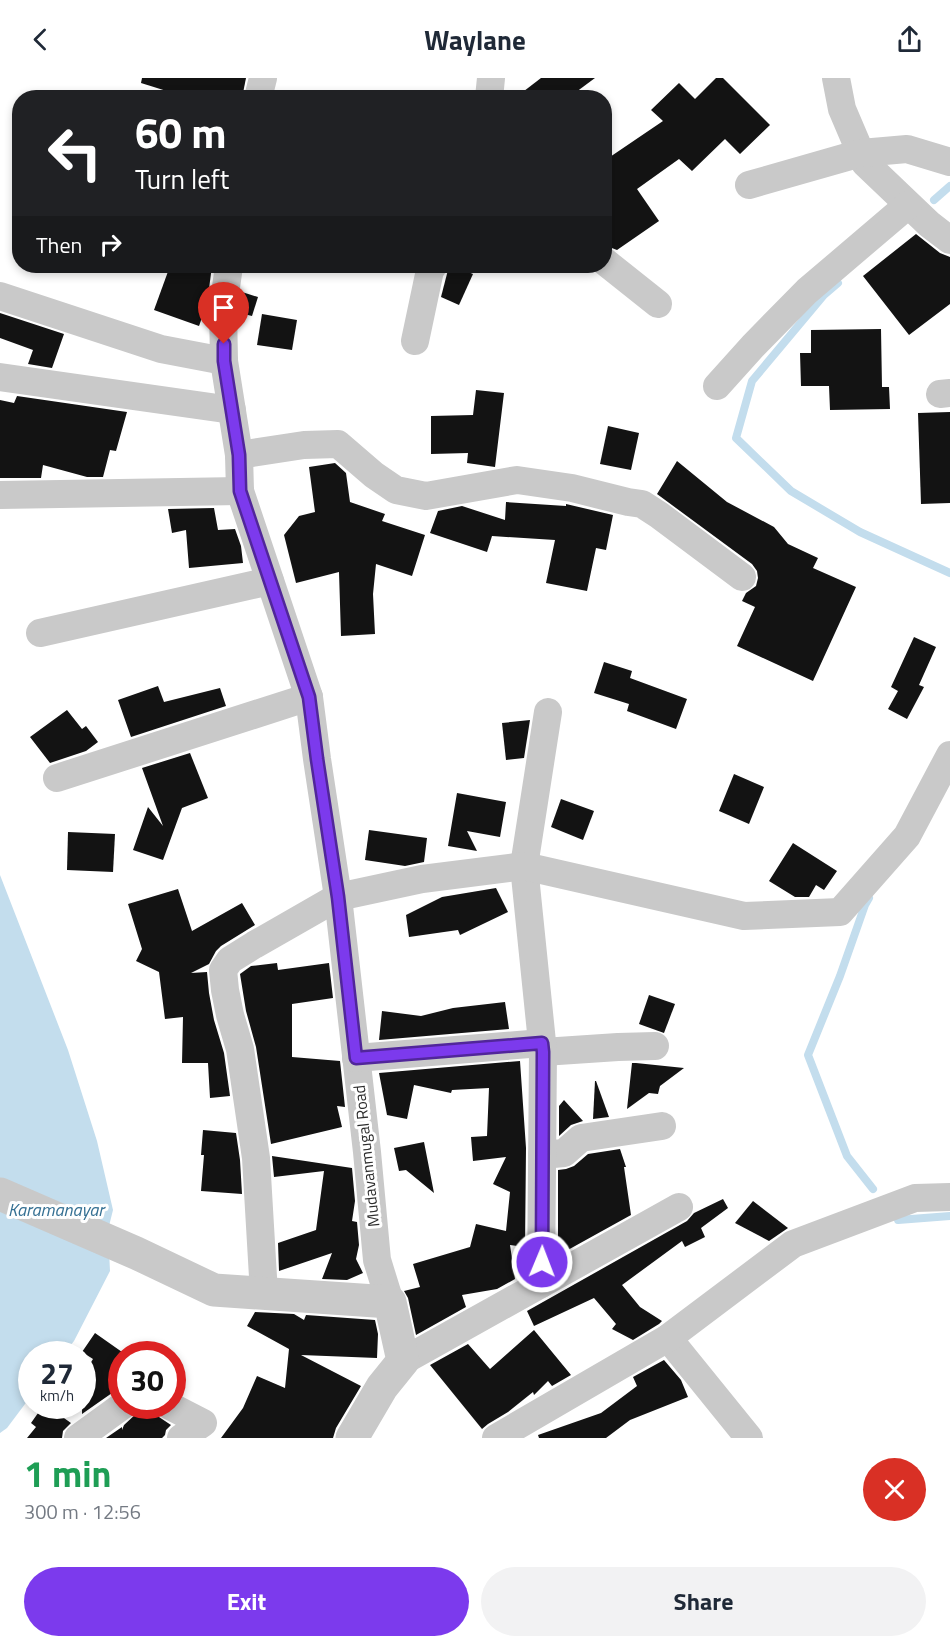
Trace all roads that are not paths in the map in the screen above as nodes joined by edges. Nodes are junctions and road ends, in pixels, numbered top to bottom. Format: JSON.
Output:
{"nodes":[{"id":1,"x":836,"y":78,"type":"edge"},
{"id":2,"x":861,"y":153,"type":"junction"},
{"id":3,"x":950,"y":162,"type":"edge"},
{"id":4,"x":748,"y":184,"type":"dead end"},
{"id":5,"x":908,"y":204,"type":"junction"},
{"id":6,"x":950,"y":240,"type":"edge"},
{"id":7,"x":612,"y":267,"type":"edge"},
{"id":8,"x":228,"y":273,"type":"edge"},
{"id":9,"x":429,"y":273,"type":"edge"},
{"id":10,"x":0,"y":296,"type":"edge"},
{"id":11,"x":658,"y":304,"type":"dead end"},
{"id":12,"x":416,"y":341,"type":"dead end"},
{"id":13,"x":224,"y":361,"type":"junction"},
{"id":14,"x":0,"y":377,"type":"edge"},
{"id":15,"x":717,"y":386,"type":"dead end"},
{"id":16,"x":232,"y":410,"type":"junction"},
{"id":17,"x":239,"y":455,"type":"junction"},
{"id":18,"x":240,"y":491,"type":"junction"},
{"id":19,"x":0,"y":495,"type":"edge"},
{"id":20,"x":742,"y":577,"type":"dead end"},
{"id":21,"x":270,"y":581,"type":"junction"},
{"id":22,"x":40,"y":633,"type":"dead end"},
{"id":23,"x":309,"y":697,"type":"junction"},
{"id":24,"x":548,"y":712,"type":"dead end"},
{"id":25,"x":950,"y":755,"type":"edge"},
{"id":26,"x":57,"y":778,"type":"dead end"},
{"id":27,"x":524,"y":866,"type":"junction"},
{"id":28,"x":338,"y":897,"type":"junction"},
{"id":29,"x":655,"y":1046,"type":"dead end"},
{"id":30,"x":543,"y":1048,"type":"junction"},
{"id":31,"x":356,"y":1058,"type":"junction"},
{"id":32,"x":662,"y":1126,"type":"dead end"},
{"id":33,"x":542,"y":1155,"type":"junction"},
{"id":34,"x":0,"y":1194,"type":"edge"},
{"id":35,"x":950,"y":1197,"type":"edge"},
{"id":36,"x":679,"y":1207,"type":"dead end"},
{"id":37,"x":541,"y":1284,"type":"junction"},
{"id":38,"x":264,"y":1294,"type":"junction"},
{"id":39,"x":390,"y":1302,"type":"junction"},
{"id":40,"x":668,"y":1338,"type":"junction"},
{"id":41,"x":403,"y":1361,"type":"junction"},
{"id":42,"x":108,"y":1416,"type":"edge"},
{"id":43,"x":181,"y":1419,"type":"edge"},
{"id":44,"x":192,"y":1431,"type":"edge"},
{"id":45,"x":78,"y":1438,"type":"edge"},
{"id":46,"x":352,"y":1438,"type":"edge"},
{"id":47,"x":496,"y":1438,"type":"edge"},
{"id":48,"x":749,"y":1438,"type":"edge"}],
"edges":[{"from":1,"to":2,"type":"street"},
{"from":2,"to":3,"type":"street"},
{"from":2,"to":4,"type":"street"},
{"from":2,"to":5,"type":"street"},
{"from":5,"to":6,"type":"street"},
{"from":5,"to":15,"type":"street"},
{"from":7,"to":11,"type":"street"},
{"from":8,"to":13,"type":"street","name":"Mudavanmugal Road"},
{"from":9,"to":12,"type":"street"},
{"from":10,"to":13,"type":"street"},
{"from":13,"to":16,"type":"street","name":"Mudavanmugal Road"},
{"from":14,"to":16,"type":"street"},
{"from":16,"to":17,"type":"street","name":"Mudavanmugal Road"},
{"from":17,"to":18,"type":"street","name":"Mudavanmugal Road"},
{"from":17,"to":20,"type":"street"},
{"from":18,"to":19,"type":"street"},
{"from":18,"to":21,"type":"street","name":"Mudavanmugal Road"},
{"from":21,"to":22,"type":"street"},
{"from":21,"to":23,"type":"street","name":"Mudavanmugal Road"},
{"from":23,"to":26,"type":"street"},
{"from":23,"to":28,"type":"street","name":"Mudavanmugal Road"},
{"from":24,"to":27,"type":"street"},
{"from":25,"to":27,"type":"street"},
{"from":27,"to":28,"type":"street"},
{"from":27,"to":30,"type":"street"},
{"from":28,"to":31,"type":"street","name":"Mudavanmugal Road"},
{"from":28,"to":38,"type":"street"},
{"from":29,"to":30,"type":"street"},
{"from":30,"to":31,"type":"street"},
{"from":30,"to":33,"type":"street"},
{"from":31,"to":39,"type":"street","name":"Mudavanmugal Road"},
{"from":32,"to":33,"type":"street"},
{"from":33,"to":37,"type":"street"},
{"from":34,"to":38,"type":"street"},
{"from":35,"to":40,"type":"street"},
{"from":36,"to":37,"type":"street"},
{"from":37,"to":41,"type":"street"},
{"from":38,"to":39,"type":"street"},
{"from":39,"to":41,"type":"street"},
{"from":40,"to":47,"type":"street"},
{"from":40,"to":48,"type":"street"},
{"from":41,"to":46,"type":"street"},
{"from":42,"to":45,"type":"street"},
{"from":43,"to":44,"type":"street"}]}
